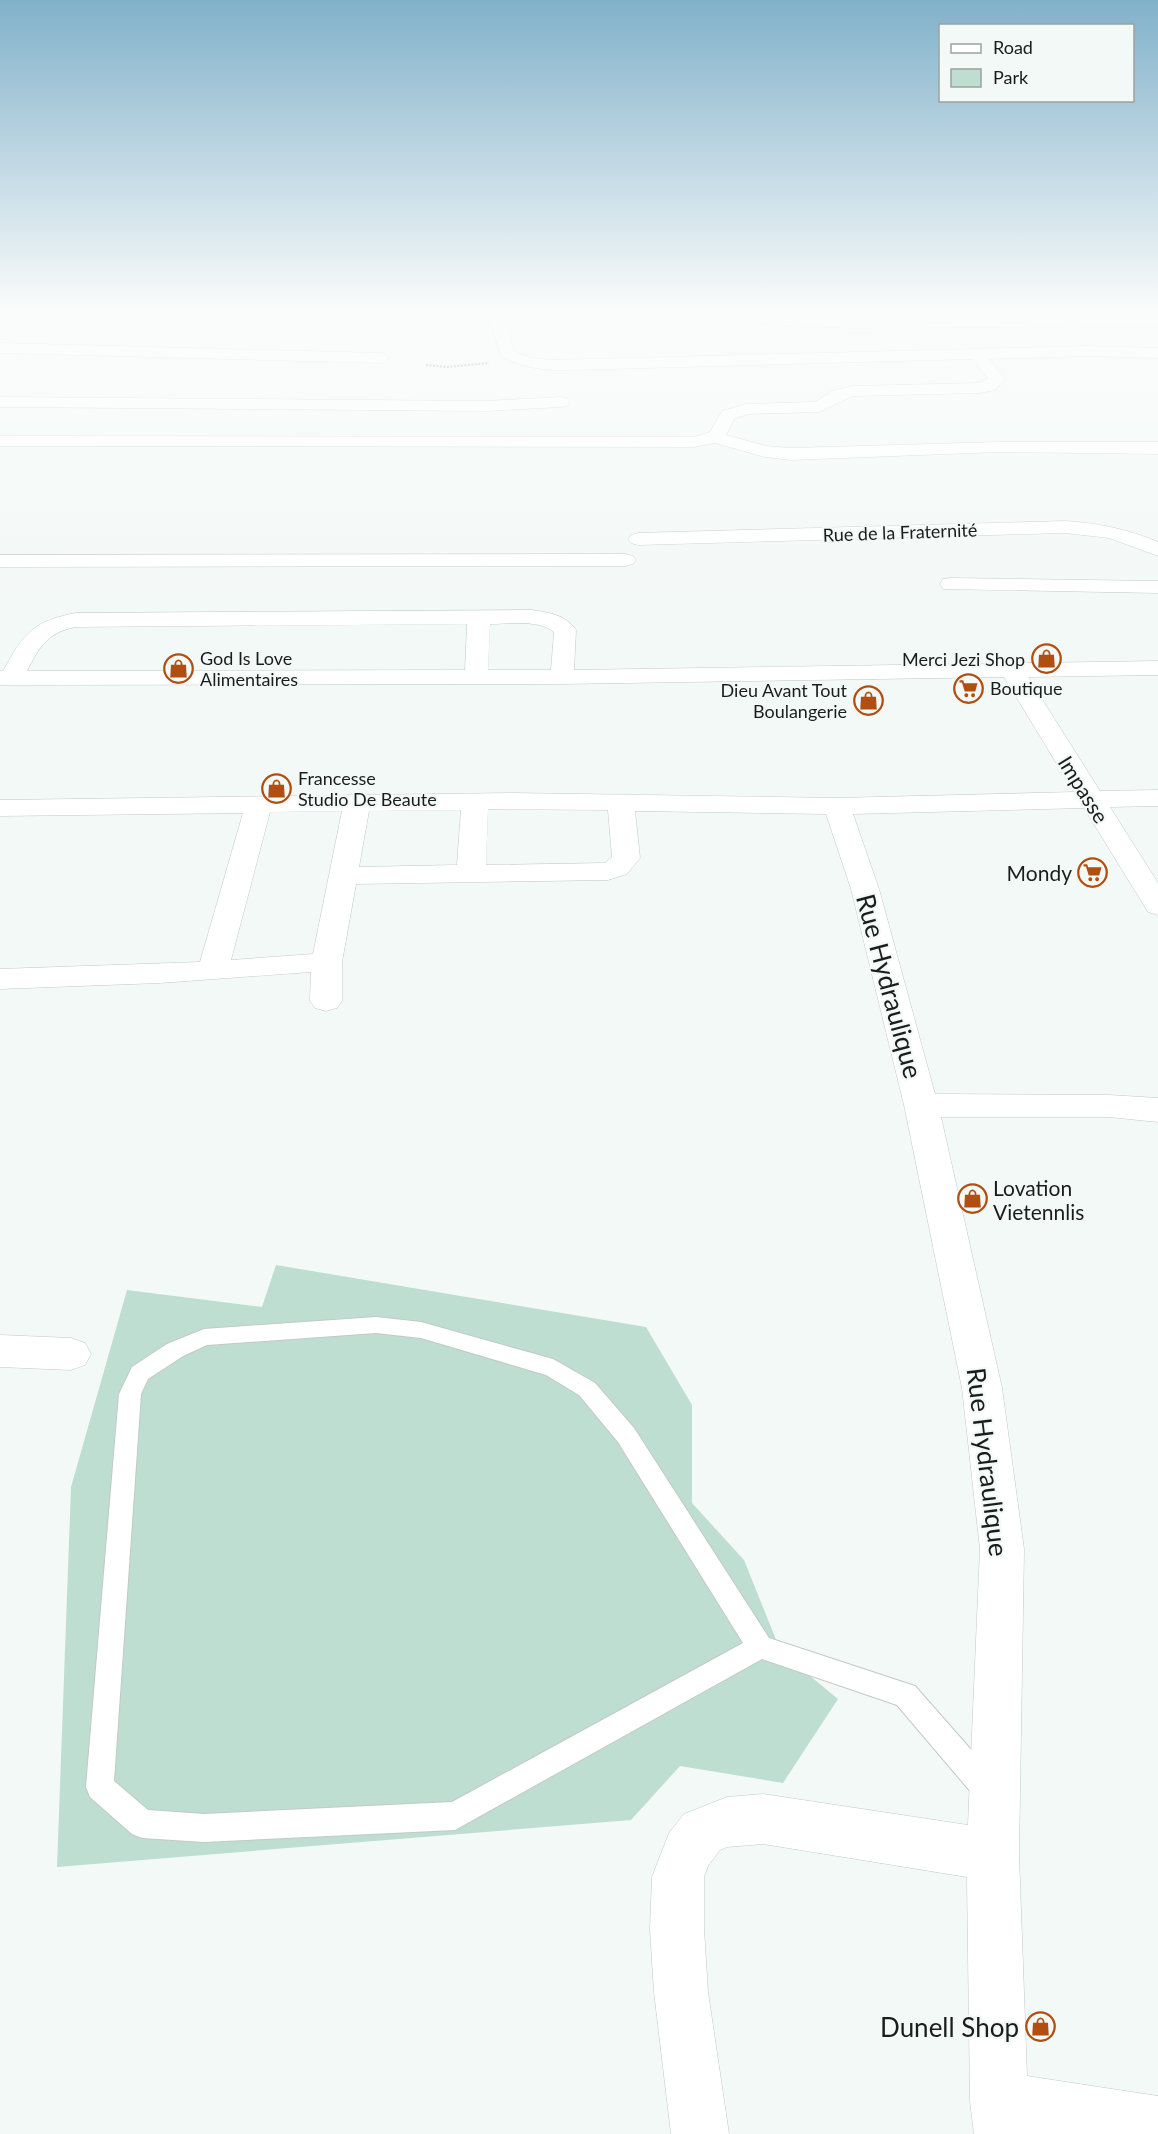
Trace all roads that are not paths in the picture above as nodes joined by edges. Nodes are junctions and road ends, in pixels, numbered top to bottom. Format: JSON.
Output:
{"nodes":[{"id":1,"x":780,"y":409,"type":"edge"},
{"id":2,"x":714,"y":437,"type":"junction"},
{"id":3,"x":0,"y":441,"type":"edge"},
{"id":4,"x":1158,"y":448,"type":"edge"},
{"id":5,"x":638,"y":539,"type":"dead end"},
{"id":6,"x":1158,"y":550,"type":"edge"},
{"id":7,"x":626,"y":560,"type":"dead end"},
{"id":8,"x":0,"y":561,"type":"edge"},
{"id":9,"x":951,"y":584,"type":"dead end"},
{"id":10,"x":1158,"y":587,"type":"edge"},
{"id":11,"x":479,"y":617,"type":"junction"},
{"id":12,"x":1158,"y":668,"type":"edge"},
{"id":13,"x":1012,"y":671,"type":"junction"},
{"id":14,"x":476,"y":677,"type":"junction"},
{"id":15,"x":562,"y":677,"type":"junction"},
{"id":16,"x":6,"y":678,"type":"edge"},
{"id":17,"x":1158,"y":798,"type":"edge"},
{"id":18,"x":1090,"y":800,"type":"junction"},
{"id":19,"x":475,"y":802,"type":"junction"},
{"id":20,"x":621,"y":802,"type":"junction"},
{"id":21,"x":357,"y":805,"type":"junction"},
{"id":22,"x":258,"y":806,"type":"junction"},
{"id":23,"x":837,"y":806,"type":"junction"},
{"id":24,"x":0,"y":808,"type":"edge"},
{"id":25,"x":471,"y":873,"type":"junction"},
{"id":26,"x":344,"y":876,"type":"junction"},
{"id":27,"x":1158,"y":906,"type":"edge"},
{"id":28,"x":327,"y":962,"type":"junction"},
{"id":29,"x":213,"y":969,"type":"junction"},
{"id":30,"x":0,"y":979,"type":"edge"},
{"id":31,"x":326,"y":1001,"type":"dead end"},
{"id":32,"x":921,"y":1106,"type":"junction"},
{"id":33,"x":1158,"y":1110,"type":"edge"},
{"id":34,"x":0,"y":1351,"type":"edge"},
{"id":35,"x":71,"y":1354,"type":"dead end"},
{"id":36,"x":760,"y":1647,"type":"junction"},
{"id":37,"x":995,"y":1799,"type":"junction"},
{"id":38,"x":993,"y":1855,"type":"junction"},
{"id":39,"x":1001,"y":2117,"type":"edge"},
{"id":40,"x":1158,"y":2125,"type":"edge"},
{"id":41,"x":700,"y":2134,"type":"edge"}],
"edges":[{"from":1,"to":2,"type":"street"},
{"from":2,"to":3,"type":"street"},
{"from":2,"to":4,"type":"street"},
{"from":5,"to":6,"type":"street","name":"Rue de la Fraternité"},
{"from":7,"to":8,"type":"street"},
{"from":9,"to":10,"type":"street"},
{"from":11,"to":14,"type":"street"},
{"from":11,"to":15,"type":"street"},
{"from":11,"to":16,"type":"street"},
{"from":12,"to":13,"type":"street"},
{"from":13,"to":15,"type":"street"},
{"from":13,"to":18,"type":"street","name":"Impasse"},
{"from":14,"to":15,"type":"street"},
{"from":14,"to":16,"type":"street"},
{"from":17,"to":18,"type":"street"},
{"from":18,"to":23,"type":"street"},
{"from":18,"to":27,"type":"street","name":"Impasse"},
{"from":19,"to":20,"type":"street"},
{"from":19,"to":21,"type":"street"},
{"from":19,"to":25,"type":"street"},
{"from":20,"to":23,"type":"street"},
{"from":20,"to":25,"type":"street"},
{"from":21,"to":22,"type":"street"},
{"from":21,"to":26,"type":"street"},
{"from":22,"to":24,"type":"street"},
{"from":22,"to":29,"type":"street"},
{"from":23,"to":32,"type":"street","name":"Rue Hydraulique"},
{"from":25,"to":26,"type":"street"},
{"from":26,"to":28,"type":"street"},
{"from":28,"to":29,"type":"street"},
{"from":28,"to":31,"type":"street"},
{"from":29,"to":30,"type":"street"},
{"from":32,"to":33,"type":"street"},
{"from":32,"to":37,"type":"street","name":"Rue Hydraulique"},
{"from":34,"to":35,"type":"street"},
{"from":36,"to":36,"type":"lane"},
{"from":36,"to":37,"type":"lane"},
{"from":37,"to":38,"type":"street","name":"Rue Hydraulique"},
{"from":38,"to":39,"type":"street","name":"Rue Hydraulique"},
{"from":38,"to":41,"type":"street"},
{"from":39,"to":40,"type":"street"}]}
